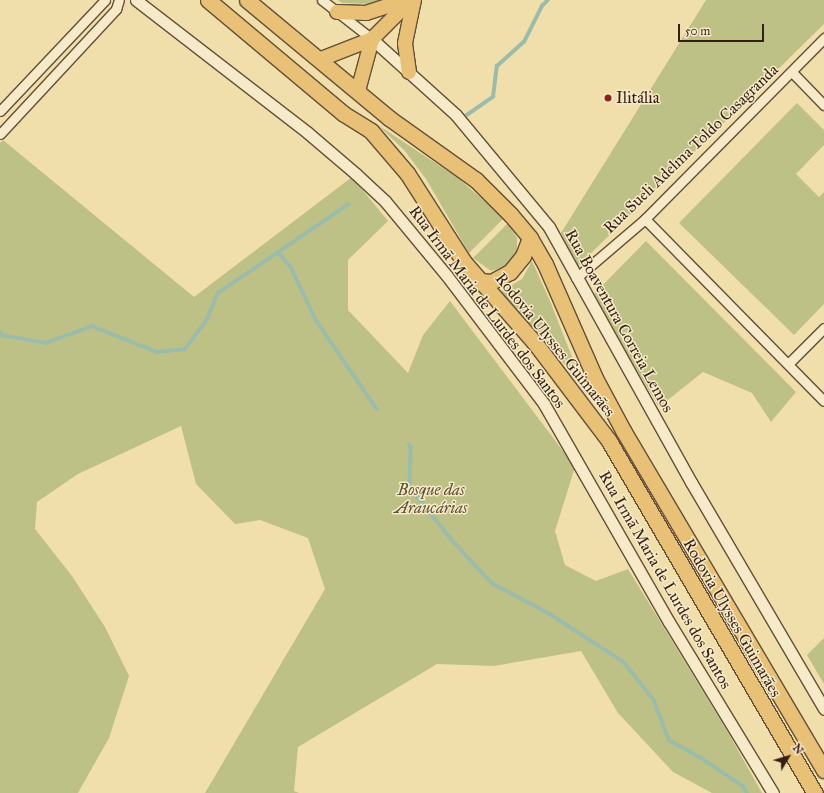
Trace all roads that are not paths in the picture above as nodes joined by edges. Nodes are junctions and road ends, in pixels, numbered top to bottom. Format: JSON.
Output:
{"nodes":[{"id":1,"x":105,"y":0,"type":"edge"},
{"id":2,"x":119,"y":0,"type":"edge"},
{"id":3,"x":136,"y":0,"type":"edge"},
{"id":4,"x":208,"y":0,"type":"edge"},
{"id":5,"x":247,"y":0,"type":"edge"},
{"id":6,"x":322,"y":0,"type":"edge"},
{"id":7,"x":406,"y":0,"type":"edge"},
{"id":8,"x":412,"y":0,"type":"edge"},
{"id":9,"x":337,"y":12,"type":"junction"},
{"id":10,"x":824,"y":38,"type":"edge"},
{"id":11,"x":372,"y":39,"type":"junction"},
{"id":12,"x":321,"y":59,"type":"junction"},
{"id":13,"x":409,"y":72,"type":"junction"},
{"id":14,"x":792,"y":72,"type":"junction"},
{"id":15,"x":358,"y":91,"type":"junction"},
{"id":16,"x":824,"y":104,"type":"edge"},
{"id":17,"x":0,"y":111,"type":"edge"},
{"id":18,"x":0,"y":134,"type":"edge"},
{"id":19,"x":645,"y":219,"type":"junction"},
{"id":20,"x":530,"y":238,"type":"junction"},
{"id":21,"x":576,"y":278,"type":"junction"},
{"id":22,"x":480,"y":281,"type":"junction"},
{"id":23,"x":824,"y":328,"type":"edge"},
{"id":24,"x":788,"y":364,"type":"junction"},
{"id":25,"x":824,"y":401,"type":"edge"},
{"id":26,"x":824,"y":709,"type":"edge"},
{"id":27,"x":824,"y":770,"type":"edge"},
{"id":28,"x":773,"y":793,"type":"edge"},
{"id":29,"x":815,"y":793,"type":"edge"}],
"edges":[{"from":1,"to":17,"type":"street"},
{"from":2,"to":18,"type":"street"},
{"from":3,"to":28,"type":"street","name":"Rua Irmã Maria de Lurdes dos Santos"},
{"from":4,"to":22,"type":"highway","name":"Rodovia Ulysses Guimarães"},
{"from":5,"to":12,"type":"highway","name":"Rodovia Ulysses Guimarães"},
{"from":6,"to":9,"type":"street","name":"Rua Boaventura Correia Lemos"},
{"from":7,"to":9,"type":"main road"},
{"from":8,"to":11,"type":"main road"},
{"from":8,"to":13,"type":"main road"},
{"from":9,"to":11,"type":"street","name":"Rua Boaventura Correia Lemos"},
{"from":10,"to":14,"type":"street","name":"Rua Sueli Adelma Toldo Casagranda"},
{"from":11,"to":12,"type":"main road"},
{"from":11,"to":13,"type":"street","name":"Rua Boaventura Correia Lemos"},
{"from":11,"to":15,"type":"main road"},
{"from":12,"to":15,"type":"highway","name":"Rodovia Ulysses Guimarães"},
{"from":13,"to":21,"type":"street","name":"Rua Boaventura Correia Lemos"},
{"from":14,"to":16,"type":"street"},
{"from":14,"to":19,"type":"street","name":"Rua Sueli Adelma Toldo Casagranda"},
{"from":15,"to":20,"type":"highway","name":"Rodovia Ulysses Guimarães"},
{"from":19,"to":21,"type":"street","name":"Rua Sueli Adelma Toldo Casagranda"},
{"from":19,"to":24,"type":"street"},
{"from":20,"to":22,"type":"highway"},
{"from":20,"to":27,"type":"highway","name":"Rodovia Ulysses Guimarães"},
{"from":21,"to":26,"type":"street","name":"Rua Boaventura Correia Lemos"},
{"from":22,"to":29,"type":"highway","name":"Rodovia Ulysses Guimarães"},
{"from":23,"to":24,"type":"street"},
{"from":24,"to":25,"type":"street"}]}
